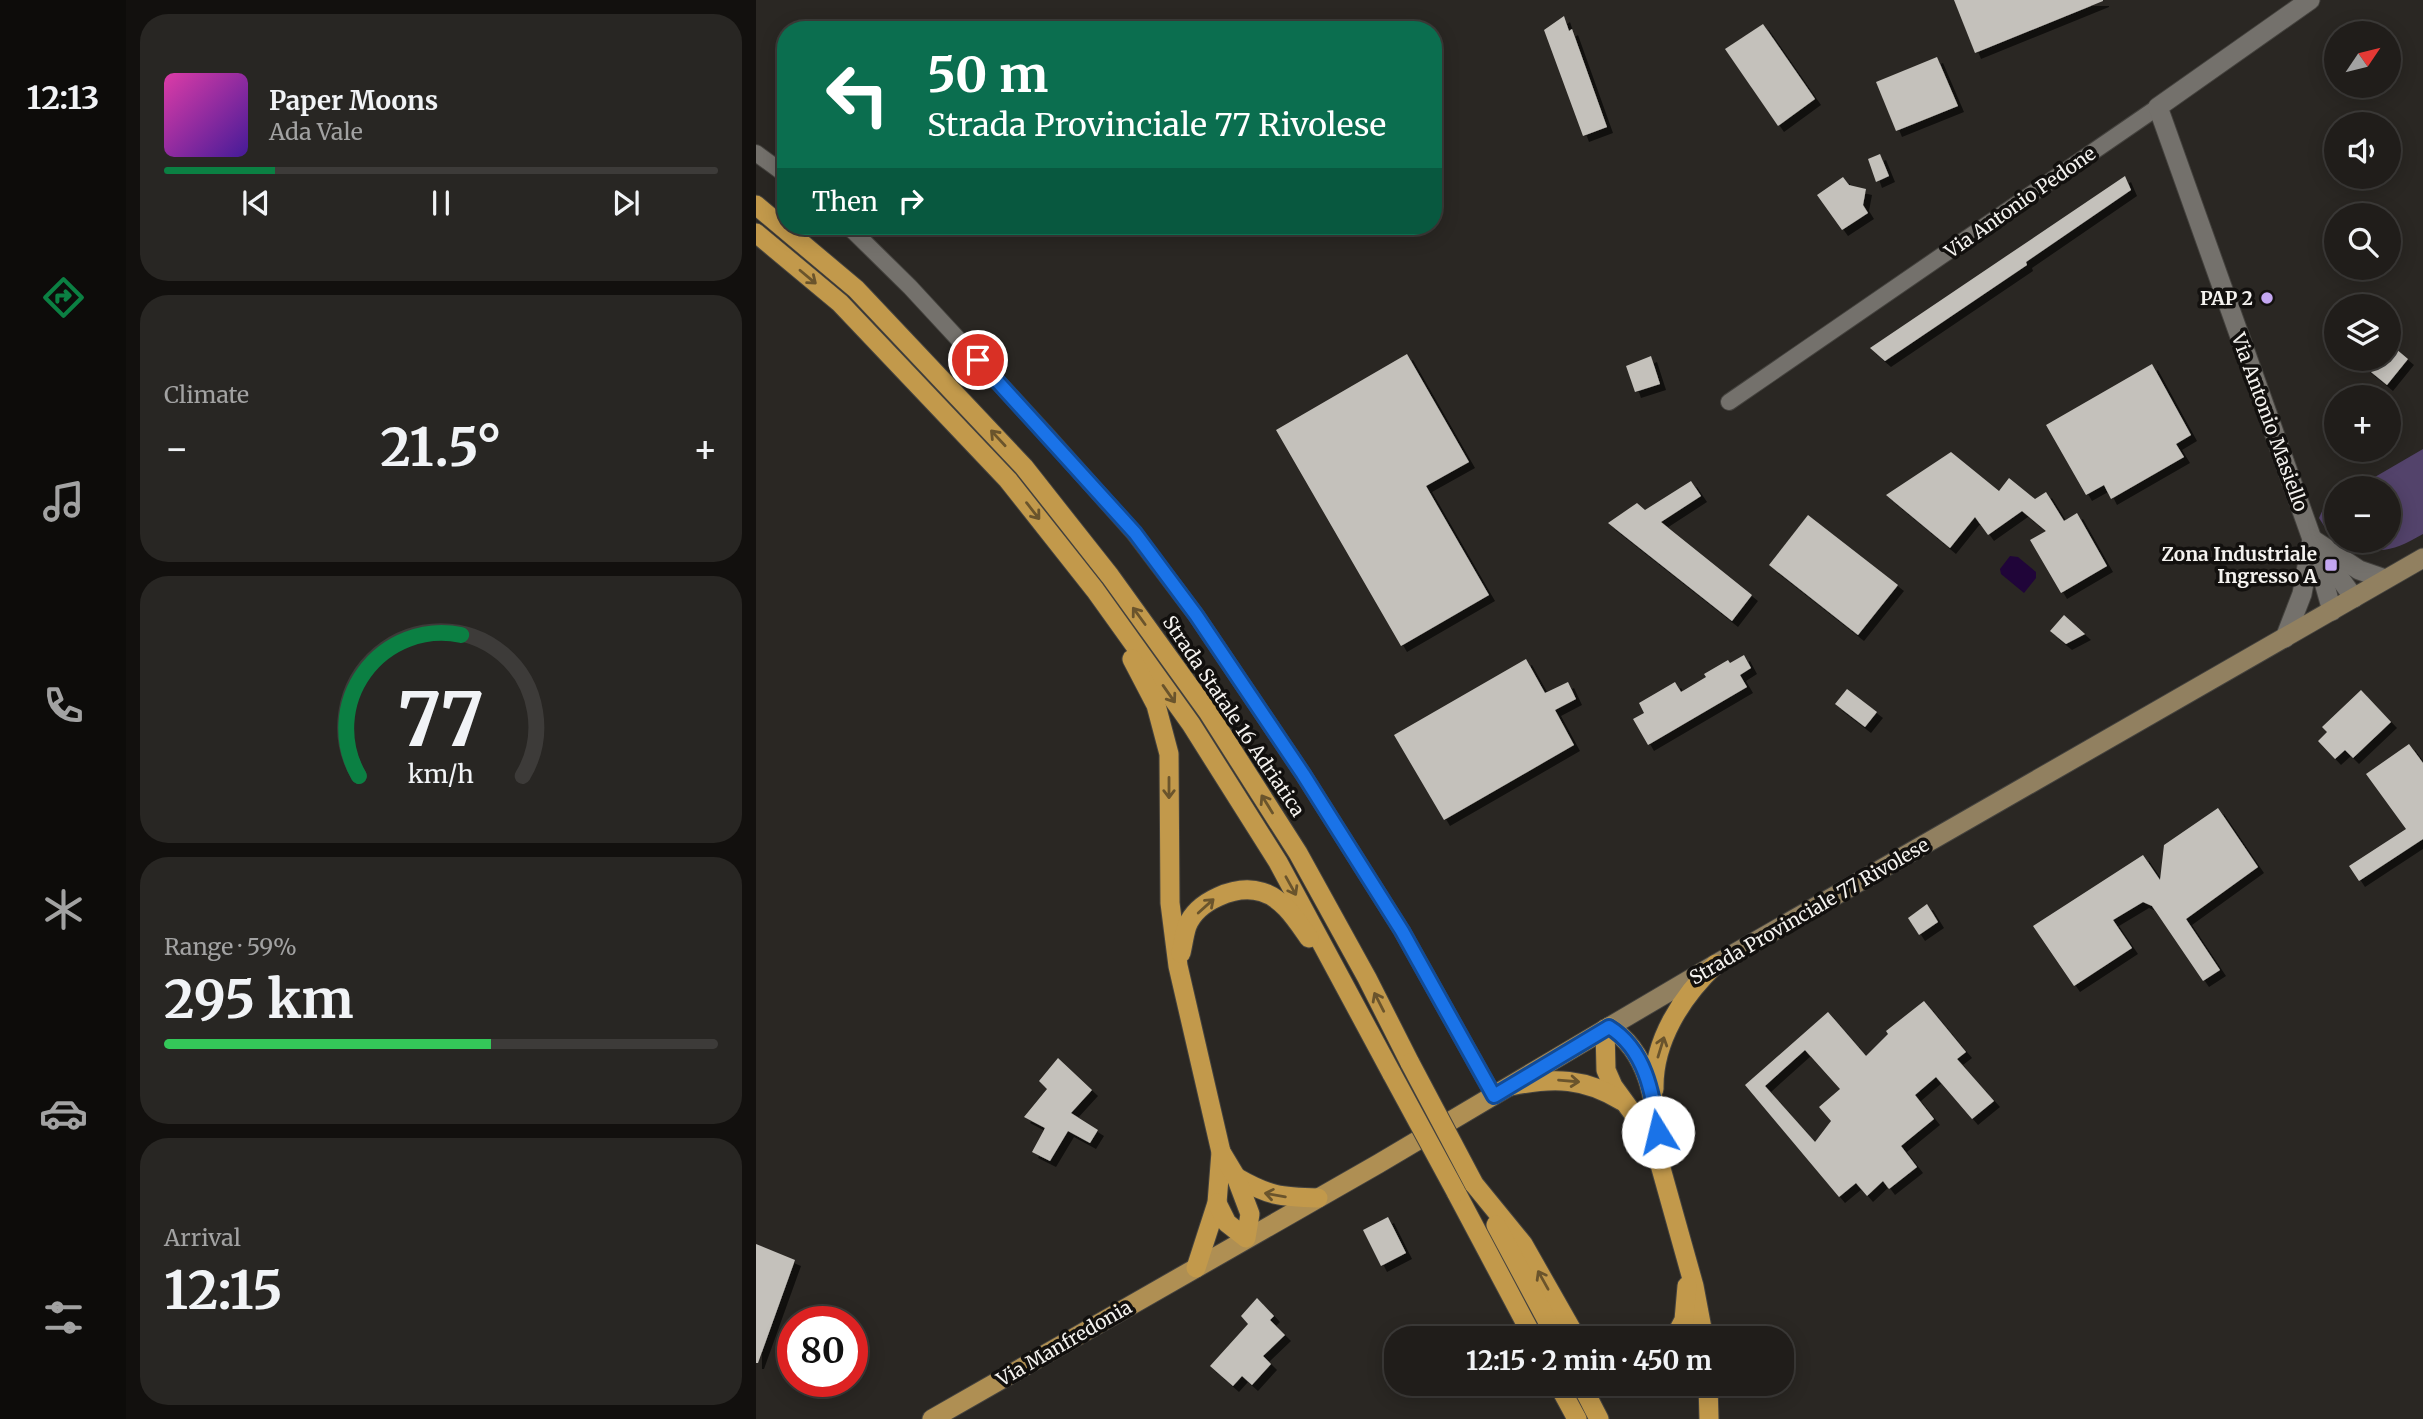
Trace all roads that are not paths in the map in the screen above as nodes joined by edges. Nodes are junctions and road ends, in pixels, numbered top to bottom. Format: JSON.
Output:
{"nodes":[{"id":1,"x":2310,"y":0,"type":"edge"},
{"id":2,"x":2158,"y":107,"type":"junction"},
{"id":3,"x":756,"y":153,"type":"edge"},
{"id":4,"x":777,"y":168,"type":"edge"},
{"id":5,"x":756,"y":205,"type":"edge"},
{"id":6,"x":777,"y":223,"type":"edge"},
{"id":7,"x":756,"y":233,"type":"edge"},
{"id":8,"x":792,"y":235,"type":"edge"},
{"id":9,"x":857,"y":235,"type":"edge"},
{"id":10,"x":1729,"y":402,"type":"dead end"},
{"id":11,"x":2312,"y":540,"type":"junction"},
{"id":12,"x":2423,"y":558,"type":"edge"},
{"id":13,"x":2385,"y":579,"type":"junction"},
{"id":14,"x":1095,"y":590,"type":"junction"},
{"id":15,"x":2354,"y":598,"type":"junction"},
{"id":16,"x":2332,"y":611,"type":"junction"},
{"id":17,"x":2285,"y":638,"type":"junction"},
{"id":18,"x":1716,"y":964,"type":"junction"},
{"id":19,"x":1178,"y":966,"type":"junction"},
{"id":20,"x":1348,"y":988,"type":"junction"},
{"id":21,"x":1607,"y":1028,"type":"junction"},
{"id":22,"x":1511,"y":1086,"type":"junction"},
{"id":23,"x":1494,"y":1096,"type":"junction"},
{"id":24,"x":1623,"y":1101,"type":"junction"},
{"id":25,"x":1656,"y":1114,"type":"junction"},
{"id":26,"x":1221,"y":1152,"type":"junction"},
{"id":27,"x":1236,"y":1177,"type":"junction"},
{"id":28,"x":1665,"y":1183,"type":"junction"},
{"id":29,"x":1465,"y":1188,"type":"junction"},
{"id":30,"x":1318,"y":1198,"type":"junction"},
{"id":31,"x":1217,"y":1203,"type":"junction"},
{"id":32,"x":1246,"y":1238,"type":"junction"},
{"id":33,"x":1686,"y":1261,"type":"junction"},
{"id":34,"x":1196,"y":1268,"type":"junction"},
{"id":35,"x":1528,"y":1326,"type":"edge"},
{"id":36,"x":1549,"y":1326,"type":"edge"},
{"id":37,"x":1570,"y":1326,"type":"edge"},
{"id":38,"x":1681,"y":1326,"type":"edge"},
{"id":39,"x":1702,"y":1326,"type":"edge"},
{"id":40,"x":1565,"y":1396,"type":"edge"},
{"id":41,"x":1587,"y":1396,"type":"edge"},
{"id":42,"x":1708,"y":1396,"type":"edge"},
{"id":43,"x":932,"y":1419,"type":"edge"},
{"id":44,"x":1577,"y":1419,"type":"edge"},
{"id":45,"x":1599,"y":1419,"type":"edge"},
{"id":46,"x":1709,"y":1419,"type":"edge"}],
"edges":[{"from":1,"to":2,"type":"street","name":"Via Antonio Pedone"},
{"from":2,"to":10,"type":"street","name":"Via Antonio Pedone"},
{"from":2,"to":11,"type":"street","name":"Via Antonio Masiello"},
{"from":3,"to":4,"type":"street"},
{"from":6,"to":5,"type":"highway","name":"Strada Statale 16 Adriatica","one_way":true,"bridge":true},
{"from":7,"to":14,"type":"highway","name":"Strada Statale 16 Adriatica","one_way":true},
{"from":29,"to":8,"type":"highway","name":"Strada Statale 16 Adriatica","one_way":true,"bridge":true},
{"from":9,"to":23,"type":"street"},
{"from":11,"to":13,"type":"street"},
{"from":11,"to":15,"type":"street"},
{"from":11,"to":16,"type":"street"},
{"from":11,"to":17,"type":"street"},
{"from":12,"to":13,"type":"main road","name":"Strada Provinciale 77 Rivolese"},
{"from":13,"to":15,"type":"main road","name":"Strada Provinciale 77 Rivolese"},
{"from":14,"to":19,"type":"highway","one_way":true},
{"from":14,"to":20,"type":"highway","name":"Strada Statale 16 Adriatica","one_way":true},
{"from":15,"to":16,"type":"main road","name":"Strada Provinciale 77 Rivolese"},
{"from":16,"to":17,"type":"main road","name":"Strada Provinciale 77 Rivolese"},
{"from":17,"to":18,"type":"main road","name":"Strada Provinciale 77 Rivolese"},
{"from":18,"to":21,"type":"main road","name":"Strada Provinciale 77 Rivolese"},
{"from":25,"to":18,"type":"highway","one_way":true},
{"from":19,"to":20,"type":"highway","one_way":true},
{"from":19,"to":26,"type":"highway"},
{"from":20,"to":29,"type":"highway","name":"Strada Statale 16 Adriatica","bridge":true},
{"from":21,"to":22,"type":"main road","name":"Strada Provinciale 77 Rivolese"},
{"from":21,"to":24,"type":"highway"},
{"from":21,"to":25,"type":"highway"},
{"from":22,"to":23,"type":"main road","name":"Strada Provinciale 77 Rivolese"},
{"from":22,"to":24,"type":"highway","one_way":true},
{"from":23,"to":30,"type":"main road","name":"Strada Provinciale 77 Rivolese"},
{"from":24,"to":28,"type":"highway"},
{"from":25,"to":28,"type":"highway"},
{"from":26,"to":27,"type":"highway"},
{"from":26,"to":31,"type":"highway"},
{"from":30,"to":27,"type":"highway","one_way":true},
{"from":27,"to":32,"type":"highway"},
{"from":28,"to":33,"type":"highway"},
{"from":29,"to":35,"type":"highway","name":"Strada Statale 16 Adriatica"},
{"from":29,"to":36,"type":"highway","name":"Strada Statale 16 Adriatica"},
{"from":37,"to":29,"type":"highway","one_way":true},
{"from":30,"to":32,"type":"main road","name":"Strada Provinciale 77 Rivolese"},
{"from":31,"to":32,"type":"highway"},
{"from":31,"to":34,"type":"highway"},
{"from":32,"to":34,"type":"main road","name":"Strada Provinciale 77 Rivolese"},
{"from":33,"to":38,"type":"highway"},
{"from":33,"to":39,"type":"highway"},
{"from":34,"to":43,"type":"main road","name":"Via Manfredonia"},
{"from":40,"to":44,"type":"highway"},
{"from":41,"to":45,"type":"highway"},
{"from":42,"to":46,"type":"highway"}]}
